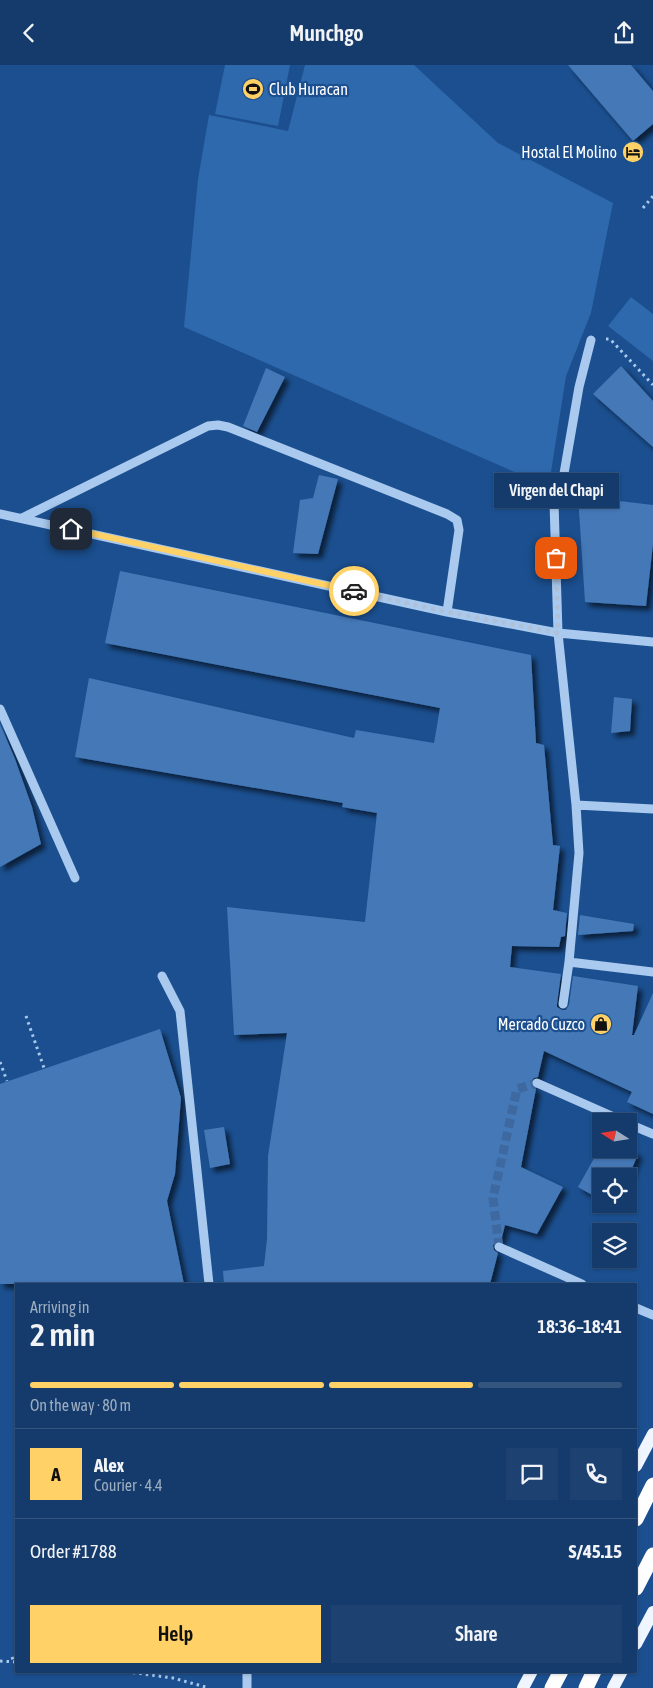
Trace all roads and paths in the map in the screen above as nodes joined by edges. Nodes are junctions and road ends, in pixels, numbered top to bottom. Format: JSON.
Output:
{"nodes":[{"id":1,"x":653,"y":196,"type":"edge"},
{"id":2,"x":643,"y":208,"type":"dead end"},
{"id":3,"x":591,"y":340,"type":"joint"},
{"id":4,"x":653,"y":385,"type":"edge"},
{"id":5,"x":0,"y":514,"type":"edge"},
{"id":6,"x":22,"y":518,"type":"junction"},
{"id":7,"x":447,"y":612,"type":"junction"},
{"id":8,"x":558,"y":633,"type":"junction"},
{"id":9,"x":653,"y":642,"type":"edge"},
{"id":10,"x":0,"y":709,"type":"edge"},
{"id":11,"x":576,"y":805,"type":"junction"},
{"id":12,"x":653,"y":809,"type":"edge"},
{"id":13,"x":75,"y":878,"type":"dead end"},
{"id":14,"x":569,"y":962,"type":"junction"},
{"id":15,"x":653,"y":972,"type":"edge"},
{"id":16,"x":162,"y":976,"type":"dead end"},
{"id":17,"x":563,"y":1004,"type":"dead end"},
{"id":18,"x":26,"y":1015,"type":"dead end"},
{"id":19,"x":0,"y":1062,"type":"edge"},
{"id":20,"x":44,"y":1068,"type":"dead end"},
{"id":21,"x":7,"y":1081,"type":"dead end"},
{"id":22,"x":537,"y":1083,"type":"dead end"},
{"id":23,"x":605,"y":1113,"type":"edge"},
{"id":24,"x":638,"y":1128,"type":"edge"},
{"id":25,"x":653,"y":1134,"type":"edge"},
{"id":26,"x":499,"y":1247,"type":"dead end"},
{"id":27,"x":209,"y":1283,"type":"edge"},
{"id":28,"x":580,"y":1283,"type":"edge"},
{"id":29,"x":637,"y":1308,"type":"edge"},
{"id":30,"x":653,"y":1315,"type":"edge"},
{"id":31,"x":653,"y":1434,"type":"edge"},
{"id":32,"x":637,"y":1464,"type":"edge"},
{"id":33,"x":653,"y":1485,"type":"edge"},
{"id":34,"x":637,"y":1517,"type":"edge"},
{"id":35,"x":653,"y":1555,"type":"edge"},
{"id":36,"x":637,"y":1586,"type":"edge"},
{"id":37,"x":653,"y":1612,"type":"edge"},
{"id":38,"x":637,"y":1642,"type":"edge"},
{"id":39,"x":12,"y":1657,"type":"dead end"},
{"id":40,"x":0,"y":1661,"type":"edge"},
{"id":41,"x":15,"y":1662,"type":"edge"},
{"id":42,"x":140,"y":1673,"type":"edge"},
{"id":43,"x":247,"y":1673,"type":"edge"},
{"id":44,"x":531,"y":1673,"type":"edge"},
{"id":45,"x":560,"y":1673,"type":"edge"},
{"id":46,"x":593,"y":1673,"type":"edge"},
{"id":47,"x":621,"y":1673,"type":"edge"},
{"id":48,"x":209,"y":1688,"type":"edge"},
{"id":49,"x":248,"y":1688,"type":"edge"},
{"id":50,"x":523,"y":1688,"type":"edge"},
{"id":51,"x":552,"y":1688,"type":"edge"},
{"id":52,"x":586,"y":1688,"type":"edge"},
{"id":53,"x":613,"y":1688,"type":"edge"}],
"edges":[{"from":1,"to":2,"type":"path"},
{"from":3,"to":4,"type":"path"},
{"from":3,"to":8,"type":"street"},
{"from":5,"to":6,"type":"street"},
{"from":6,"to":7,"type":"street"},
{"from":6,"to":7,"type":"street"},
{"from":7,"to":8,"type":"street"},
{"from":8,"to":9,"type":"street"},
{"from":8,"to":11,"type":"street"},
{"from":10,"to":13,"type":"street"},
{"from":11,"to":12,"type":"street"},
{"from":11,"to":14,"type":"street"},
{"from":14,"to":15,"type":"street"},
{"from":14,"to":17,"type":"street"},
{"from":16,"to":27,"type":"street"},
{"from":18,"to":20,"type":"path"},
{"from":19,"to":21,"type":"path"},
{"from":22,"to":23,"type":"street"},
{"from":24,"to":25,"type":"street"},
{"from":26,"to":28,"type":"street"},
{"from":29,"to":30,"type":"street"},
{"from":31,"to":32,"type":"main road"},
{"from":33,"to":34,"type":"highway"},
{"from":35,"to":36,"type":"highway"},
{"from":37,"to":38,"type":"main road"},
{"from":39,"to":41,"type":"path"},
{"from":40,"to":41,"type":"path"},
{"from":42,"to":48,"type":"path"},
{"from":43,"to":49,"type":"street"},
{"from":44,"to":50,"type":"main road"},
{"from":45,"to":51,"type":"highway"},
{"from":46,"to":52,"type":"highway"},
{"from":47,"to":53,"type":"main road"}]}
